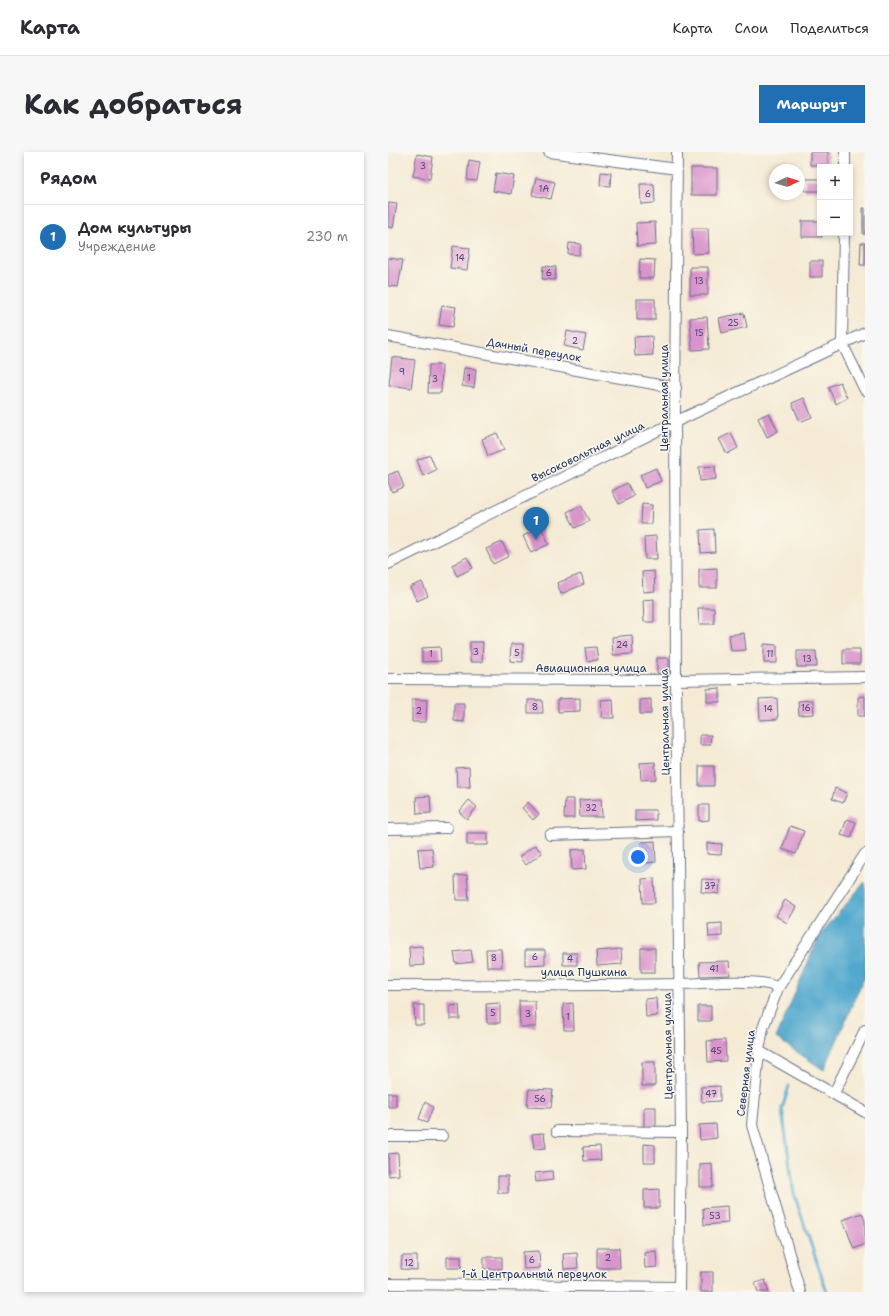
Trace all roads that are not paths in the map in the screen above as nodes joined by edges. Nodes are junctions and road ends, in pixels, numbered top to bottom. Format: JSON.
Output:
{"nodes":[{"id":1,"x":549,"y":152,"type":"edge"},
{"id":2,"x":677,"y":152,"type":"edge"},
{"id":3,"x":846,"y":152,"type":"edge"},
{"id":4,"x":845,"y":164,"type":"edge"},
{"id":5,"x":677,"y":169,"type":"junction"},
{"id":6,"x":844,"y":236,"type":"edge"},
{"id":7,"x":865,"y":332,"type":"edge"},
{"id":8,"x":388,"y":336,"type":"edge"},
{"id":9,"x":842,"y":343,"type":"junction"},
{"id":10,"x":676,"y":388,"type":"junction"},
{"id":11,"x":865,"y":390,"type":"edge"},
{"id":12,"x":675,"y":422,"type":"junction"},
{"id":13,"x":388,"y":564,"type":"edge"},
{"id":14,"x":865,"y":677,"type":"edge"},
{"id":15,"x":388,"y":679,"type":"edge"},
{"id":16,"x":676,"y":680,"type":"junction"},
{"id":17,"x":447,"y":828,"type":"dead end"},
{"id":18,"x":388,"y":829,"type":"edge"},
{"id":19,"x":678,"y":831,"type":"junction"},
{"id":20,"x":550,"y":835,"type":"dead end"},
{"id":21,"x":865,"y":854,"type":"edge"},
{"id":22,"x":679,"y":984,"type":"junction"},
{"id":23,"x":388,"y":985,"type":"edge"},
{"id":24,"x":778,"y":988,"type":"junction"},
{"id":25,"x":865,"y":1030,"type":"edge"},
{"id":26,"x":759,"y":1052,"type":"junction"},
{"id":27,"x":834,"y":1093,"type":"junction"},
{"id":28,"x":865,"y":1112,"type":"edge"},
{"id":29,"x":557,"y":1131,"type":"dead end"},
{"id":30,"x":681,"y":1132,"type":"junction"},
{"id":31,"x":388,"y":1136,"type":"edge"},
{"id":32,"x":442,"y":1136,"type":"dead end"},
{"id":33,"x":388,"y":1284,"type":"edge"},
{"id":34,"x":679,"y":1289,"type":"edge"},
{"id":35,"x":800,"y":1292,"type":"edge"}],
"edges":[{"from":1,"to":5,"type":"street"},
{"from":2,"to":5,"type":"street","name":"Центральная улица"},
{"from":3,"to":4,"type":"street"},
{"from":5,"to":10,"type":"street","name":"Центральная улица"},
{"from":6,"to":9,"type":"street"},
{"from":7,"to":9,"type":"street","name":"Высоковольтная улица"},
{"from":8,"to":10,"type":"street","name":"Дачный переулок"},
{"from":9,"to":11,"type":"street"},
{"from":9,"to":12,"type":"street","name":"Высоковольтная улица"},
{"from":10,"to":12,"type":"street","name":"Центральная улица"},
{"from":12,"to":13,"type":"street","name":"Высоковольтная улица"},
{"from":12,"to":16,"type":"street","name":"Центральная улица"},
{"from":14,"to":16,"type":"street","name":"Авиационная улица"},
{"from":15,"to":16,"type":"street","name":"Авиационная улица"},
{"from":16,"to":19,"type":"street","name":"Центральная улица"},
{"from":17,"to":18,"type":"street"},
{"from":19,"to":20,"type":"street"},
{"from":19,"to":22,"type":"street","name":"Центральная улица"},
{"from":21,"to":24,"type":"street","name":"Северная улица"},
{"from":22,"to":23,"type":"street","name":"улица Пушкина"},
{"from":22,"to":24,"type":"street","name":"улица Пушкина"},
{"from":22,"to":30,"type":"street","name":"Центральная улица"},
{"from":24,"to":26,"type":"street","name":"Северная улица"},
{"from":25,"to":27,"type":"street"},
{"from":26,"to":27,"type":"street"},
{"from":26,"to":35,"type":"street","name":"Северная улица"},
{"from":27,"to":28,"type":"street"},
{"from":29,"to":30,"type":"street"},
{"from":30,"to":34,"type":"street","name":"Центральная улица"},
{"from":31,"to":32,"type":"street"},
{"from":33,"to":34,"type":"street","name":"1-й Центральный переулок"}]}
